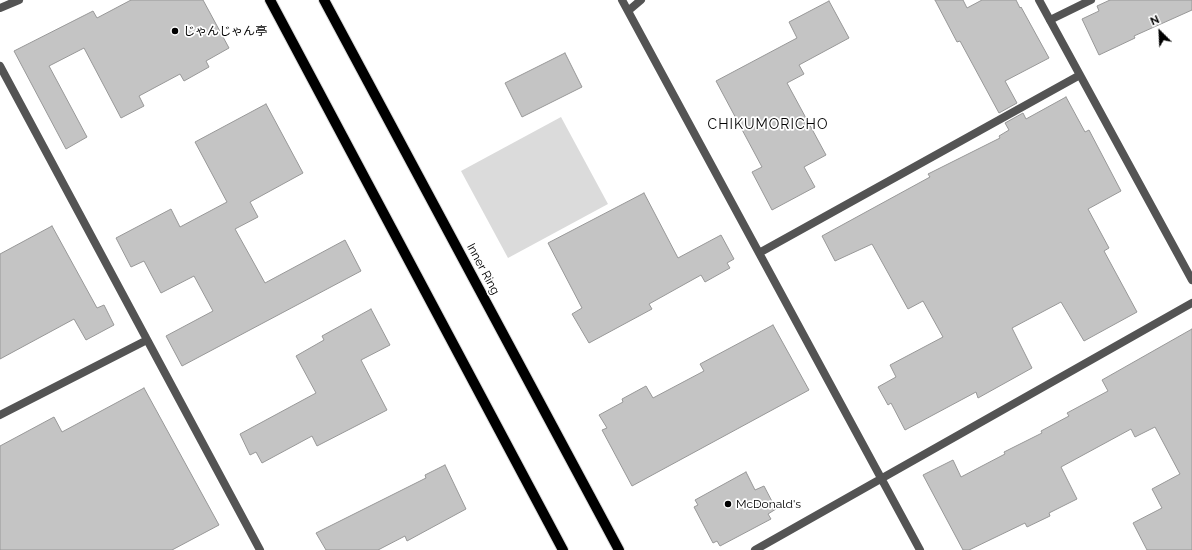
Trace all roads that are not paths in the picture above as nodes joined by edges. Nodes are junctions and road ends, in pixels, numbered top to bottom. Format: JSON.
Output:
{"nodes":[{"id":1,"x":19,"y":0,"type":"edge"},
{"id":2,"x":270,"y":0,"type":"edge"},
{"id":3,"x":324,"y":0,"type":"edge"},
{"id":4,"x":622,"y":0,"type":"edge"},
{"id":5,"x":641,"y":0,"type":"edge"},
{"id":6,"x":1039,"y":0,"type":"edge"},
{"id":7,"x":1091,"y":0,"type":"edge"},
{"id":8,"x":0,"y":8,"type":"edge"},
{"id":9,"x":628,"y":10,"type":"junction"},
{"id":10,"x":1050,"y":20,"type":"junction"},
{"id":11,"x":0,"y":66,"type":"edge"},
{"id":12,"x":1080,"y":75,"type":"junction"},
{"id":13,"x":760,"y":253,"type":"junction"},
{"id":14,"x":1192,"y":280,"type":"edge"},
{"id":15,"x":1192,"y":303,"type":"edge"},
{"id":16,"x":147,"y":340,"type":"junction"},
{"id":17,"x":0,"y":415,"type":"edge"},
{"id":18,"x":882,"y":478,"type":"junction"},
{"id":19,"x":260,"y":550,"type":"edge"},
{"id":20,"x":563,"y":550,"type":"edge"},
{"id":21,"x":619,"y":550,"type":"edge"},
{"id":22,"x":755,"y":550,"type":"edge"},
{"id":23,"x":920,"y":550,"type":"edge"}],
"edges":[{"from":1,"to":8,"type":"street"},
{"from":2,"to":20,"type":"main road"},
{"from":3,"to":21,"type":"main road","name":"Inner Ring"},
{"from":4,"to":9,"type":"street"},
{"from":5,"to":9,"type":"street"},
{"from":6,"to":10,"type":"street"},
{"from":7,"to":10,"type":"street"},
{"from":9,"to":13,"type":"street"},
{"from":10,"to":12,"type":"street"},
{"from":11,"to":16,"type":"street"},
{"from":12,"to":13,"type":"street"},
{"from":12,"to":14,"type":"street"},
{"from":13,"to":18,"type":"street"},
{"from":15,"to":18,"type":"street"},
{"from":16,"to":17,"type":"street"},
{"from":16,"to":19,"type":"street"},
{"from":18,"to":22,"type":"street"},
{"from":18,"to":23,"type":"street"}]}
